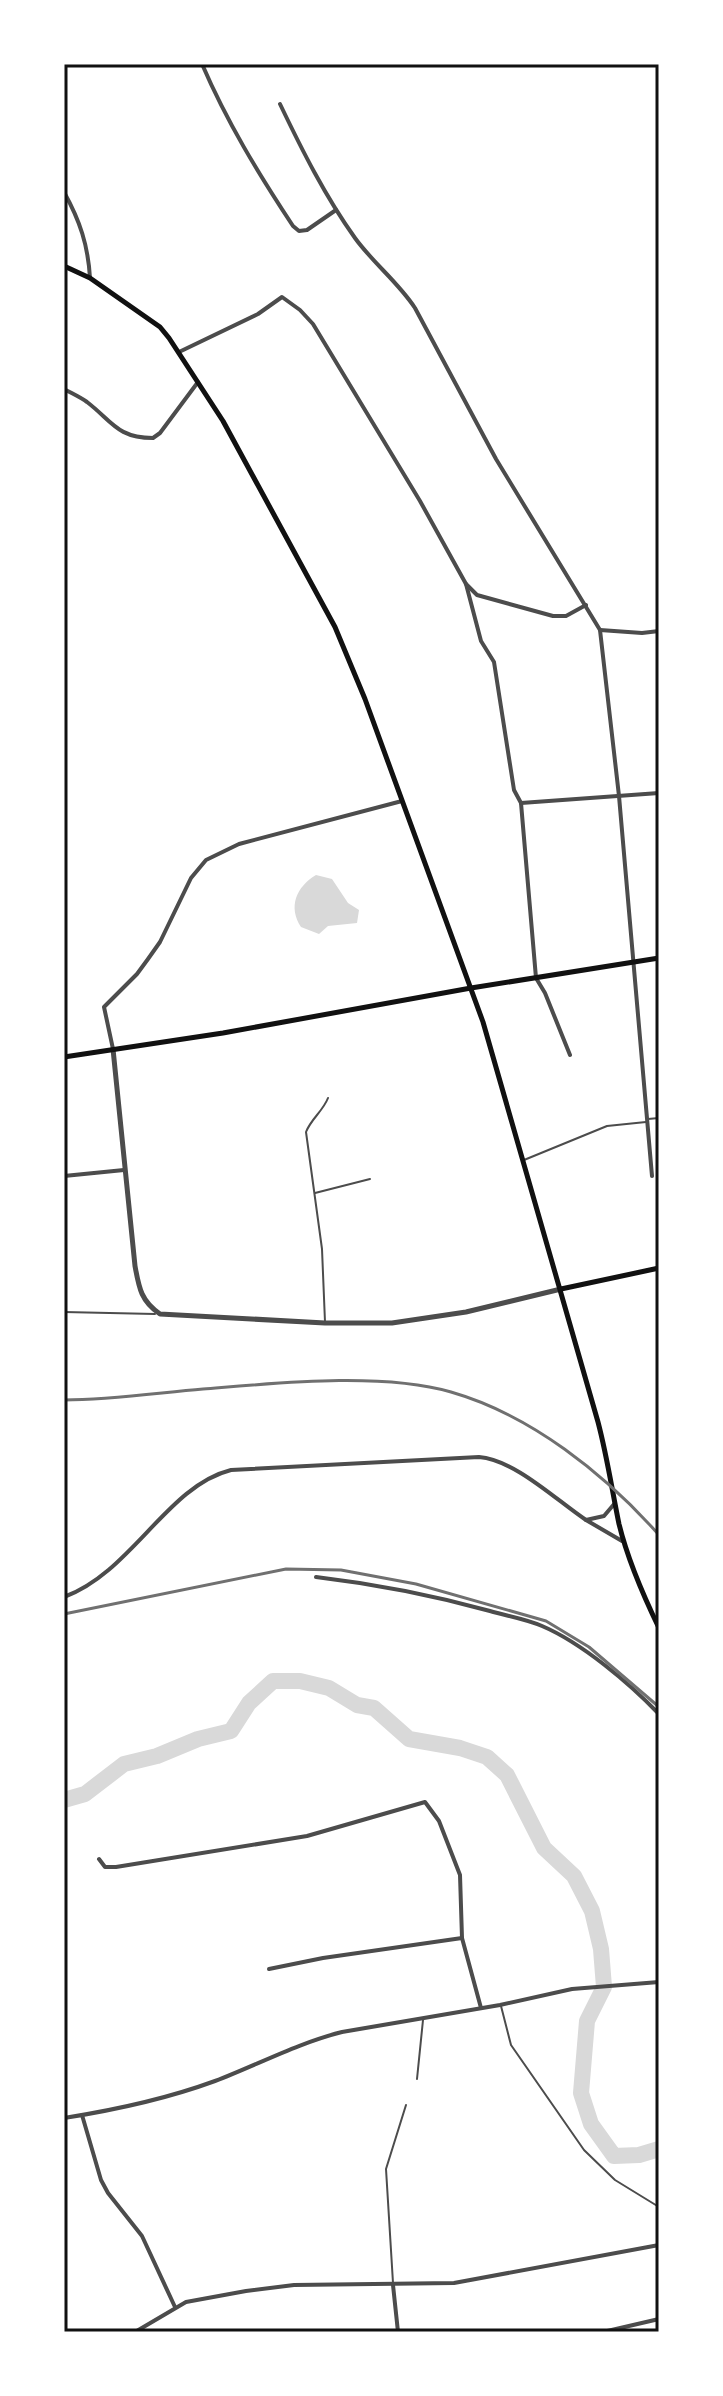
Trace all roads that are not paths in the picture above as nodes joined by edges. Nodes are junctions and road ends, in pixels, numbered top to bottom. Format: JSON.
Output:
{"nodes":[{"id":1,"x":202,"y":64,"type":"edge"},
{"id":2,"x":280,"y":104,"type":"dead end"},
{"id":3,"x":64,"y":192,"type":"edge"},
{"id":4,"x":336,"y":210,"type":"junction"},
{"id":5,"x":64,"y":266,"type":"edge"},
{"id":6,"x":90,"y":278,"type":"junction"},
{"id":7,"x":179,"y":352,"type":"junction"},
{"id":8,"x":198,"y":382,"type":"junction"},
{"id":9,"x":64,"y":389,"type":"edge"},
{"id":10,"x":466,"y":584,"type":"junction"},
{"id":11,"x":586,"y":605,"type":"junction"},
{"id":12,"x":600,"y":630,"type":"junction"},
{"id":13,"x":659,"y":631,"type":"edge"},
{"id":14,"x":659,"y":793,"type":"edge"},
{"id":15,"x":619,"y":796,"type":"junction"},
{"id":16,"x":402,"y":801,"type":"junction"},
{"id":17,"x":521,"y":803,"type":"junction"},
{"id":18,"x":659,"y":958,"type":"edge"},
{"id":19,"x":633,"y":962,"type":"junction"},
{"id":20,"x":536,"y":978,"type":"junction"},
{"id":21,"x":471,"y":988,"type":"junction"},
{"id":22,"x":113,"y":1049,"type":"junction"},
{"id":23,"x":570,"y":1055,"type":"dead end"},
{"id":24,"x":64,"y":1057,"type":"edge"},
{"id":25,"x":328,"y":1098,"type":"dead end"},
{"id":26,"x":659,"y":1118,"type":"edge"},
{"id":27,"x":647,"y":1121,"type":"junction"},
{"id":28,"x":523,"y":1161,"type":"junction"},
{"id":29,"x":124,"y":1170,"type":"junction"},
{"id":30,"x":64,"y":1176,"type":"edge"},
{"id":31,"x":652,"y":1176,"type":"dead end"},
{"id":32,"x":370,"y":1179,"type":"dead end"},
{"id":33,"x":314,"y":1193,"type":"junction"},
{"id":34,"x":659,"y":1268,"type":"edge"},
{"id":35,"x":561,"y":1289,"type":"junction"},
{"id":36,"x":64,"y":1312,"type":"edge"},
{"id":37,"x":160,"y":1314,"type":"junction"},
{"id":38,"x":325,"y":1323,"type":"junction"},
{"id":39,"x":616,"y":1501,"type":"junction"},
{"id":40,"x":586,"y":1520,"type":"junction"},
{"id":41,"x":625,"y":1542,"type":"junction"},
{"id":42,"x":316,"y":1577,"type":"dead end"},
{"id":43,"x":64,"y":1597,"type":"edge"},
{"id":44,"x":659,"y":1628,"type":"edge"},
{"id":45,"x":659,"y":1714,"type":"edge"},
{"id":46,"x":99,"y":1859,"type":"dead end"},
{"id":47,"x":462,"y":1938,"type":"junction"},
{"id":48,"x":269,"y":1969,"type":"dead end"},
{"id":49,"x":659,"y":1982,"type":"edge"},
{"id":50,"x":500,"y":2005,"type":"junction"},
{"id":51,"x":481,"y":2008,"type":"junction"},
{"id":52,"x":423,"y":2019,"type":"junction"},
{"id":53,"x":417,"y":2079,"type":"dead end"},
{"id":54,"x":406,"y":2105,"type":"dead end"},
{"id":55,"x":82,"y":2115,"type":"junction"},
{"id":56,"x":64,"y":2118,"type":"edge"},
{"id":57,"x":659,"y":2207,"type":"edge"},
{"id":58,"x":659,"y":2245,"type":"edge"},
{"id":59,"x":393,"y":2285,"type":"junction"},
{"id":60,"x":175,"y":2307,"type":"junction"},
{"id":61,"x":659,"y":2319,"type":"edge"},
{"id":62,"x":135,"y":2332,"type":"edge"},
{"id":63,"x":398,"y":2332,"type":"edge"},
{"id":64,"x":603,"y":2332,"type":"edge"}],
"edges":[{"from":1,"to":4,"type":"street"},
{"from":2,"to":4,"type":"street"},
{"from":3,"to":6,"type":"street"},
{"from":4,"to":11,"type":"street"},
{"from":5,"to":6,"type":"main road"},
{"from":6,"to":7,"type":"main road"},
{"from":7,"to":8,"type":"main road"},
{"from":7,"to":10,"type":"street"},
{"from":8,"to":9,"type":"street"},
{"from":8,"to":16,"type":"main road"},
{"from":10,"to":11,"type":"street"},
{"from":10,"to":17,"type":"street"},
{"from":11,"to":12,"type":"street"},
{"from":12,"to":13,"type":"street"},
{"from":12,"to":15,"type":"street"},
{"from":14,"to":15,"type":"street"},
{"from":15,"to":17,"type":"street"},
{"from":15,"to":19,"type":"street"},
{"from":16,"to":21,"type":"main road"},
{"from":16,"to":22,"type":"street"},
{"from":17,"to":20,"type":"street"},
{"from":18,"to":19,"type":"main road"},
{"from":19,"to":20,"type":"main road"},
{"from":19,"to":27,"type":"street"},
{"from":20,"to":21,"type":"main road"},
{"from":20,"to":23,"type":"street"},
{"from":21,"to":22,"type":"main road"},
{"from":21,"to":28,"type":"main road"},
{"from":22,"to":24,"type":"main road"},
{"from":22,"to":29,"type":"street"},
{"from":25,"to":33,"type":"lane"},
{"from":26,"to":27,"type":"lane"},
{"from":27,"to":28,"type":"lane"},
{"from":27,"to":31,"type":"street"},
{"from":28,"to":35,"type":"main road"},
{"from":29,"to":30,"type":"street"},
{"from":29,"to":37,"type":"street"},
{"from":32,"to":33,"type":"lane"},
{"from":33,"to":38,"type":"lane"},
{"from":34,"to":35,"type":"main road"},
{"from":35,"to":38,"type":"street"},
{"from":35,"to":39,"type":"main road"},
{"from":36,"to":37,"type":"lane"},
{"from":37,"to":38,"type":"street"},
{"from":39,"to":40,"type":"street"},
{"from":39,"to":41,"type":"main road"},
{"from":40,"to":41,"type":"street"},
{"from":40,"to":43,"type":"street"},
{"from":41,"to":44,"type":"main road"},
{"from":42,"to":45,"type":"street"},
{"from":46,"to":47,"type":"street"},
{"from":47,"to":48,"type":"street"},
{"from":47,"to":51,"type":"street"},
{"from":49,"to":50,"type":"street"},
{"from":50,"to":51,"type":"street"},
{"from":50,"to":57,"type":"lane"},
{"from":51,"to":52,"type":"street"},
{"from":52,"to":53,"type":"lane"},
{"from":52,"to":55,"type":"street"},
{"from":54,"to":59,"type":"lane"},
{"from":55,"to":56,"type":"street"},
{"from":55,"to":60,"type":"street"},
{"from":58,"to":59,"type":"street"},
{"from":59,"to":60,"type":"street"},
{"from":59,"to":63,"type":"street"},
{"from":60,"to":62,"type":"street"},
{"from":61,"to":64,"type":"street"}]}
